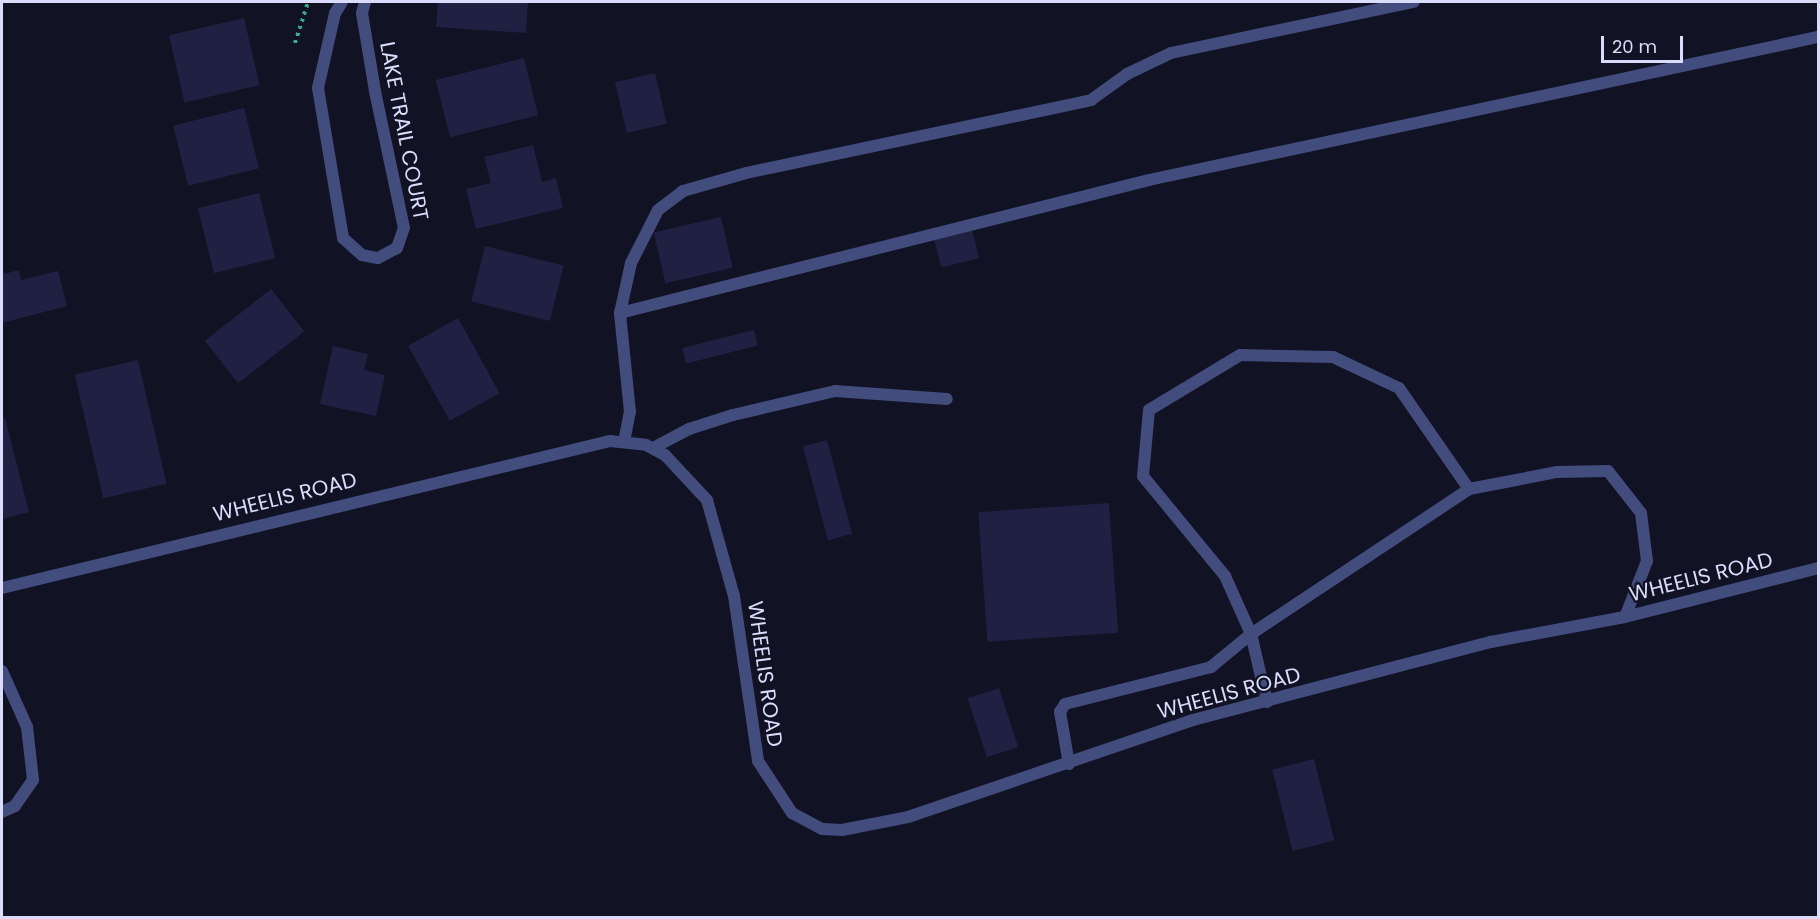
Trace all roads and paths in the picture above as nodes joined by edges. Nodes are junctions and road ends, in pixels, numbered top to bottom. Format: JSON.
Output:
{"nodes":[{"id":1,"x":308,"y":2,"type":"edge"},
{"id":2,"x":342,"y":2,"type":"edge"},
{"id":3,"x":364,"y":2,"type":"edge"},
{"id":4,"x":1414,"y":2,"type":"edge"},
{"id":5,"x":1818,"y":37,"type":"edge"},
{"id":6,"x":294,"y":43,"type":"dead end"},
{"id":7,"x":620,"y":313,"type":"junction"},
{"id":8,"x":947,"y":399,"type":"dead end"},
{"id":9,"x":624,"y":442,"type":"junction"},
{"id":10,"x":653,"y":448,"type":"junction"},
{"id":11,"x":1469,"y":489,"type":"junction"},
{"id":12,"x":1818,"y":568,"type":"edge"},
{"id":13,"x":2,"y":588,"type":"edge"},
{"id":14,"x":1624,"y":617,"type":"junction"},
{"id":15,"x":1251,"y":634,"type":"junction"},
{"id":16,"x":2,"y":671,"type":"edge"},
{"id":17,"x":1267,"y":702,"type":"junction"},
{"id":18,"x":1069,"y":764,"type":"junction"},
{"id":19,"x":2,"y":812,"type":"edge"}],
"edges":[{"from":1,"to":6,"type":"path"},
{"from":2,"to":3,"type":"street","name":"LAKE TRAIL COURT"},
{"from":4,"to":7,"type":"street"},
{"from":5,"to":7,"type":"street"},
{"from":7,"to":9,"type":"street"},
{"from":8,"to":10,"type":"street"},
{"from":9,"to":10,"type":"street","name":"WHEELIS ROAD"},
{"from":9,"to":13,"type":"street","name":"WHEELIS ROAD"},
{"from":10,"to":18,"type":"street","name":"WHEELIS ROAD"},
{"from":11,"to":14,"type":"street"},
{"from":11,"to":15,"type":"street"},
{"from":11,"to":15,"type":"street"},
{"from":12,"to":14,"type":"street","name":"WHEELIS ROAD"},
{"from":14,"to":17,"type":"street","name":"WHEELIS ROAD"},
{"from":15,"to":17,"type":"street"},
{"from":15,"to":18,"type":"street"},
{"from":16,"to":19,"type":"street"},
{"from":17,"to":18,"type":"street","name":"WHEELIS ROAD"}]}
